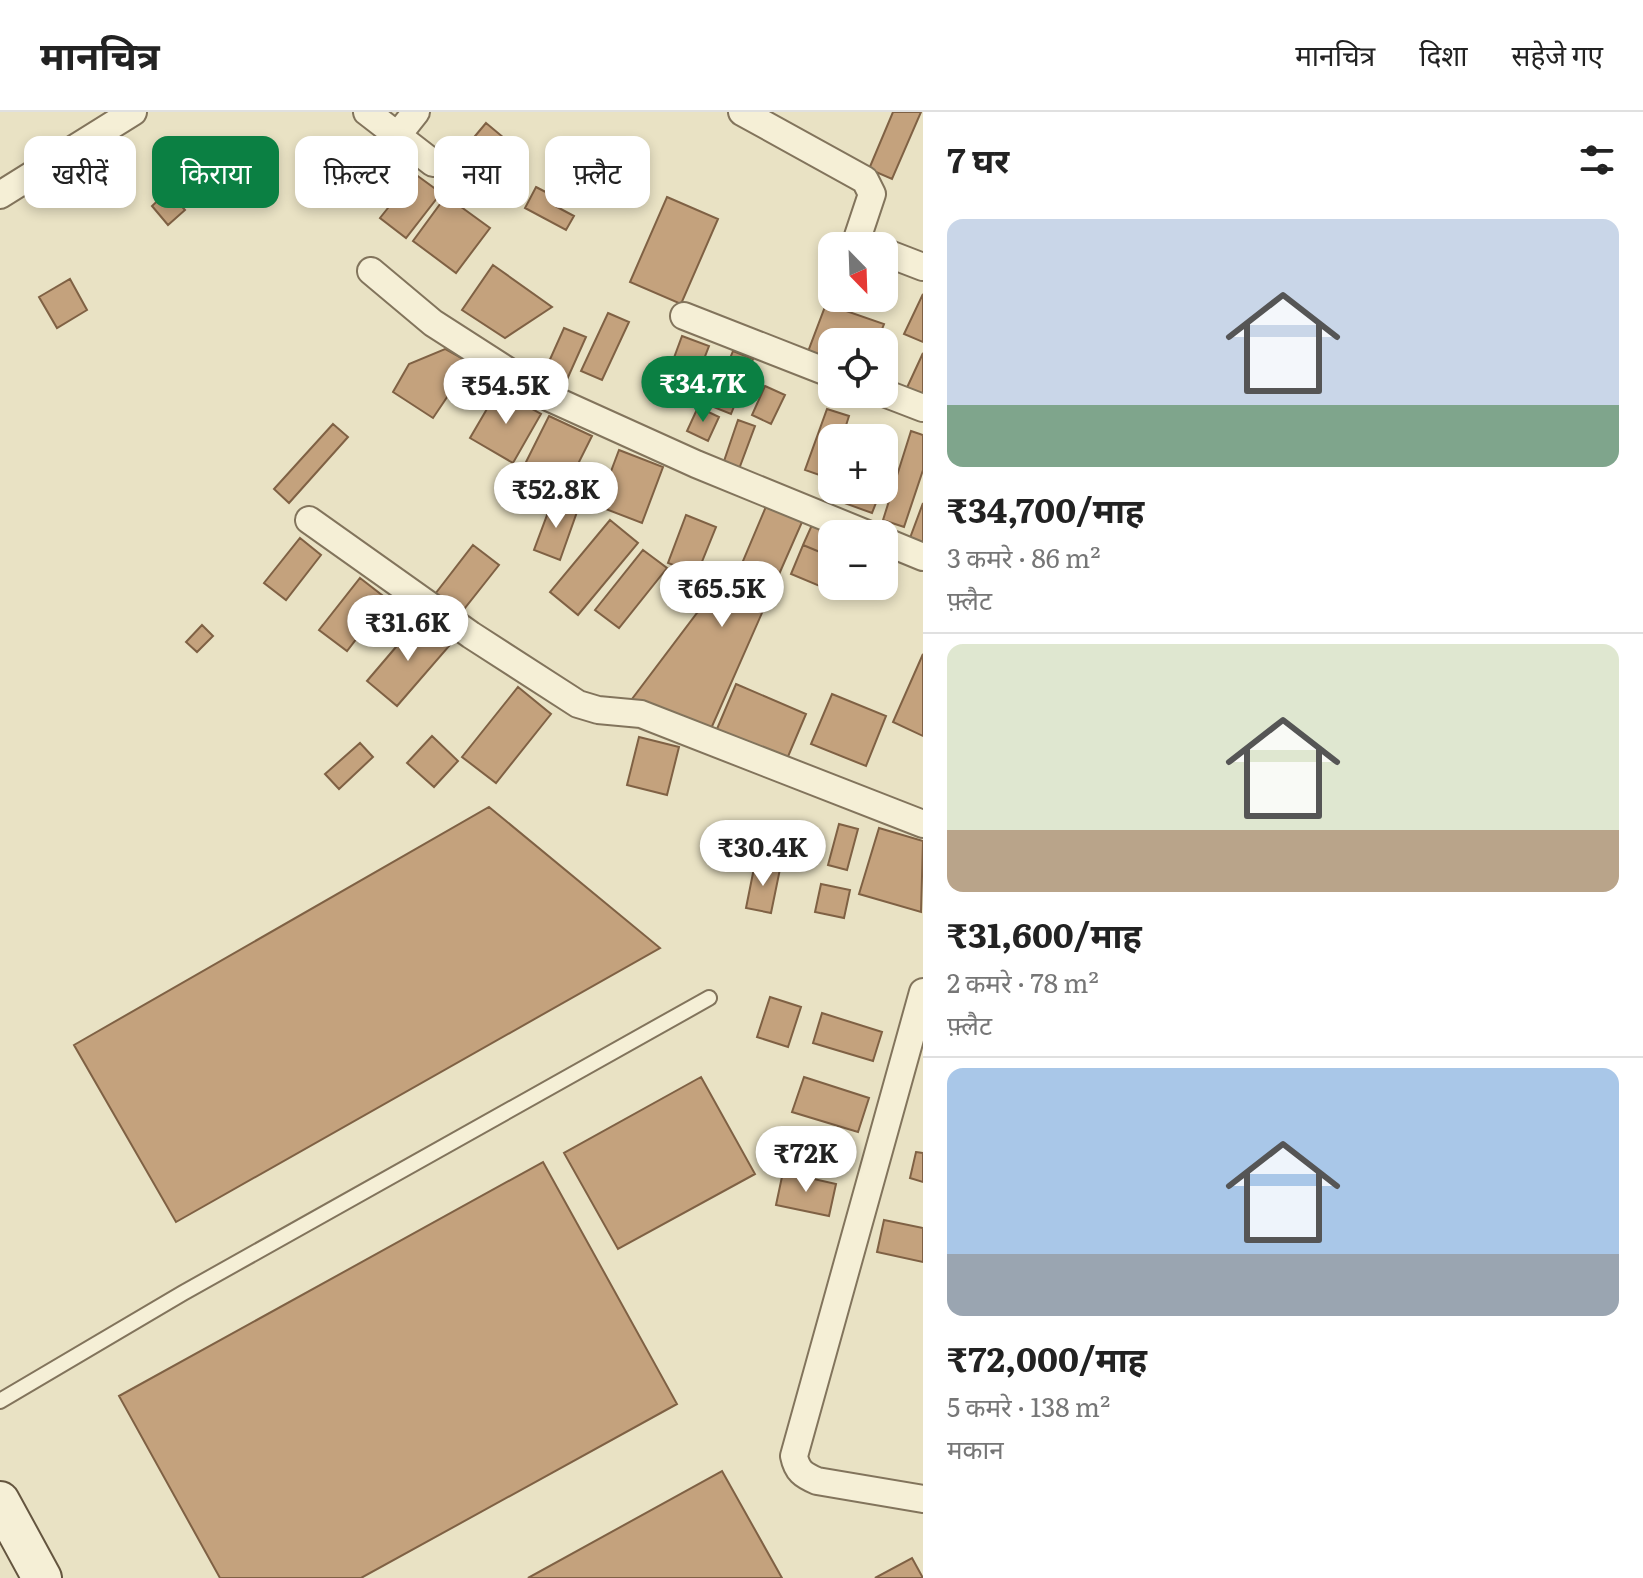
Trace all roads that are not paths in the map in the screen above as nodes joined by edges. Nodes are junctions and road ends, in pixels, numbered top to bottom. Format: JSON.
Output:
{"nodes":[{"id":1,"x":133,"y":112,"type":"edge"},
{"id":2,"x":367,"y":112,"type":"edge"},
{"id":3,"x":416,"y":112,"type":"edge"},
{"id":4,"x":742,"y":112,"type":"edge"},
{"id":5,"x":793,"y":112,"type":"edge"},
{"id":6,"x":770,"y":127,"type":"junction"},
{"id":7,"x":397,"y":136,"type":"joint"},
{"id":8,"x":418,"y":152,"type":"edge"},
{"id":9,"x":433,"y":163,"type":"dead end"},
{"id":10,"x":0,"y":195,"type":"edge"},
{"id":11,"x":859,"y":232,"type":"edge"},
{"id":12,"x":898,"y":257,"type":"edge"},
{"id":13,"x":923,"y":267,"type":"edge"},
{"id":14,"x":371,"y":271,"type":"dead end"},
{"id":15,"x":684,"y":316,"type":"dead end"},
{"id":16,"x":818,"y":369,"type":"edge"},
{"id":17,"x":898,"y":398,"type":"edge"},
{"id":18,"x":923,"y":408,"type":"edge"},
{"id":19,"x":309,"y":520,"type":"dead end"},
{"id":20,"x":833,"y":520,"type":"edge"},
{"id":21,"x":898,"y":547,"type":"edge"},
{"id":22,"x":923,"y":557,"type":"edge"},
{"id":23,"x":923,"y":824,"type":"edge"},
{"id":24,"x":923,"y":992,"type":"edge"},
{"id":25,"x":709,"y":998,"type":"dead end"},
{"id":26,"x":0,"y":1401,"type":"edge"},
{"id":27,"x":923,"y":1499,"type":"edge"},
{"id":28,"x":0,"y":1501,"type":"edge"},
{"id":29,"x":42,"y":1578,"type":"edge"}],
"edges":[{"from":1,"to":10,"type":"street"},
{"from":2,"to":7,"type":"street"},
{"from":3,"to":7,"type":"street"},
{"from":4,"to":6,"type":"street"},
{"from":5,"to":6,"type":"street"},
{"from":6,"to":11,"type":"street"},
{"from":8,"to":9,"type":"street"},
{"from":12,"to":13,"type":"street"},
{"from":14,"to":20,"type":"street"},
{"from":15,"to":16,"type":"street"},
{"from":17,"to":18,"type":"street"},
{"from":19,"to":23,"type":"street"},
{"from":21,"to":22,"type":"street"},
{"from":24,"to":27,"type":"street"},
{"from":25,"to":26,"type":"lane"},
{"from":28,"to":29,"type":"street"}]}
